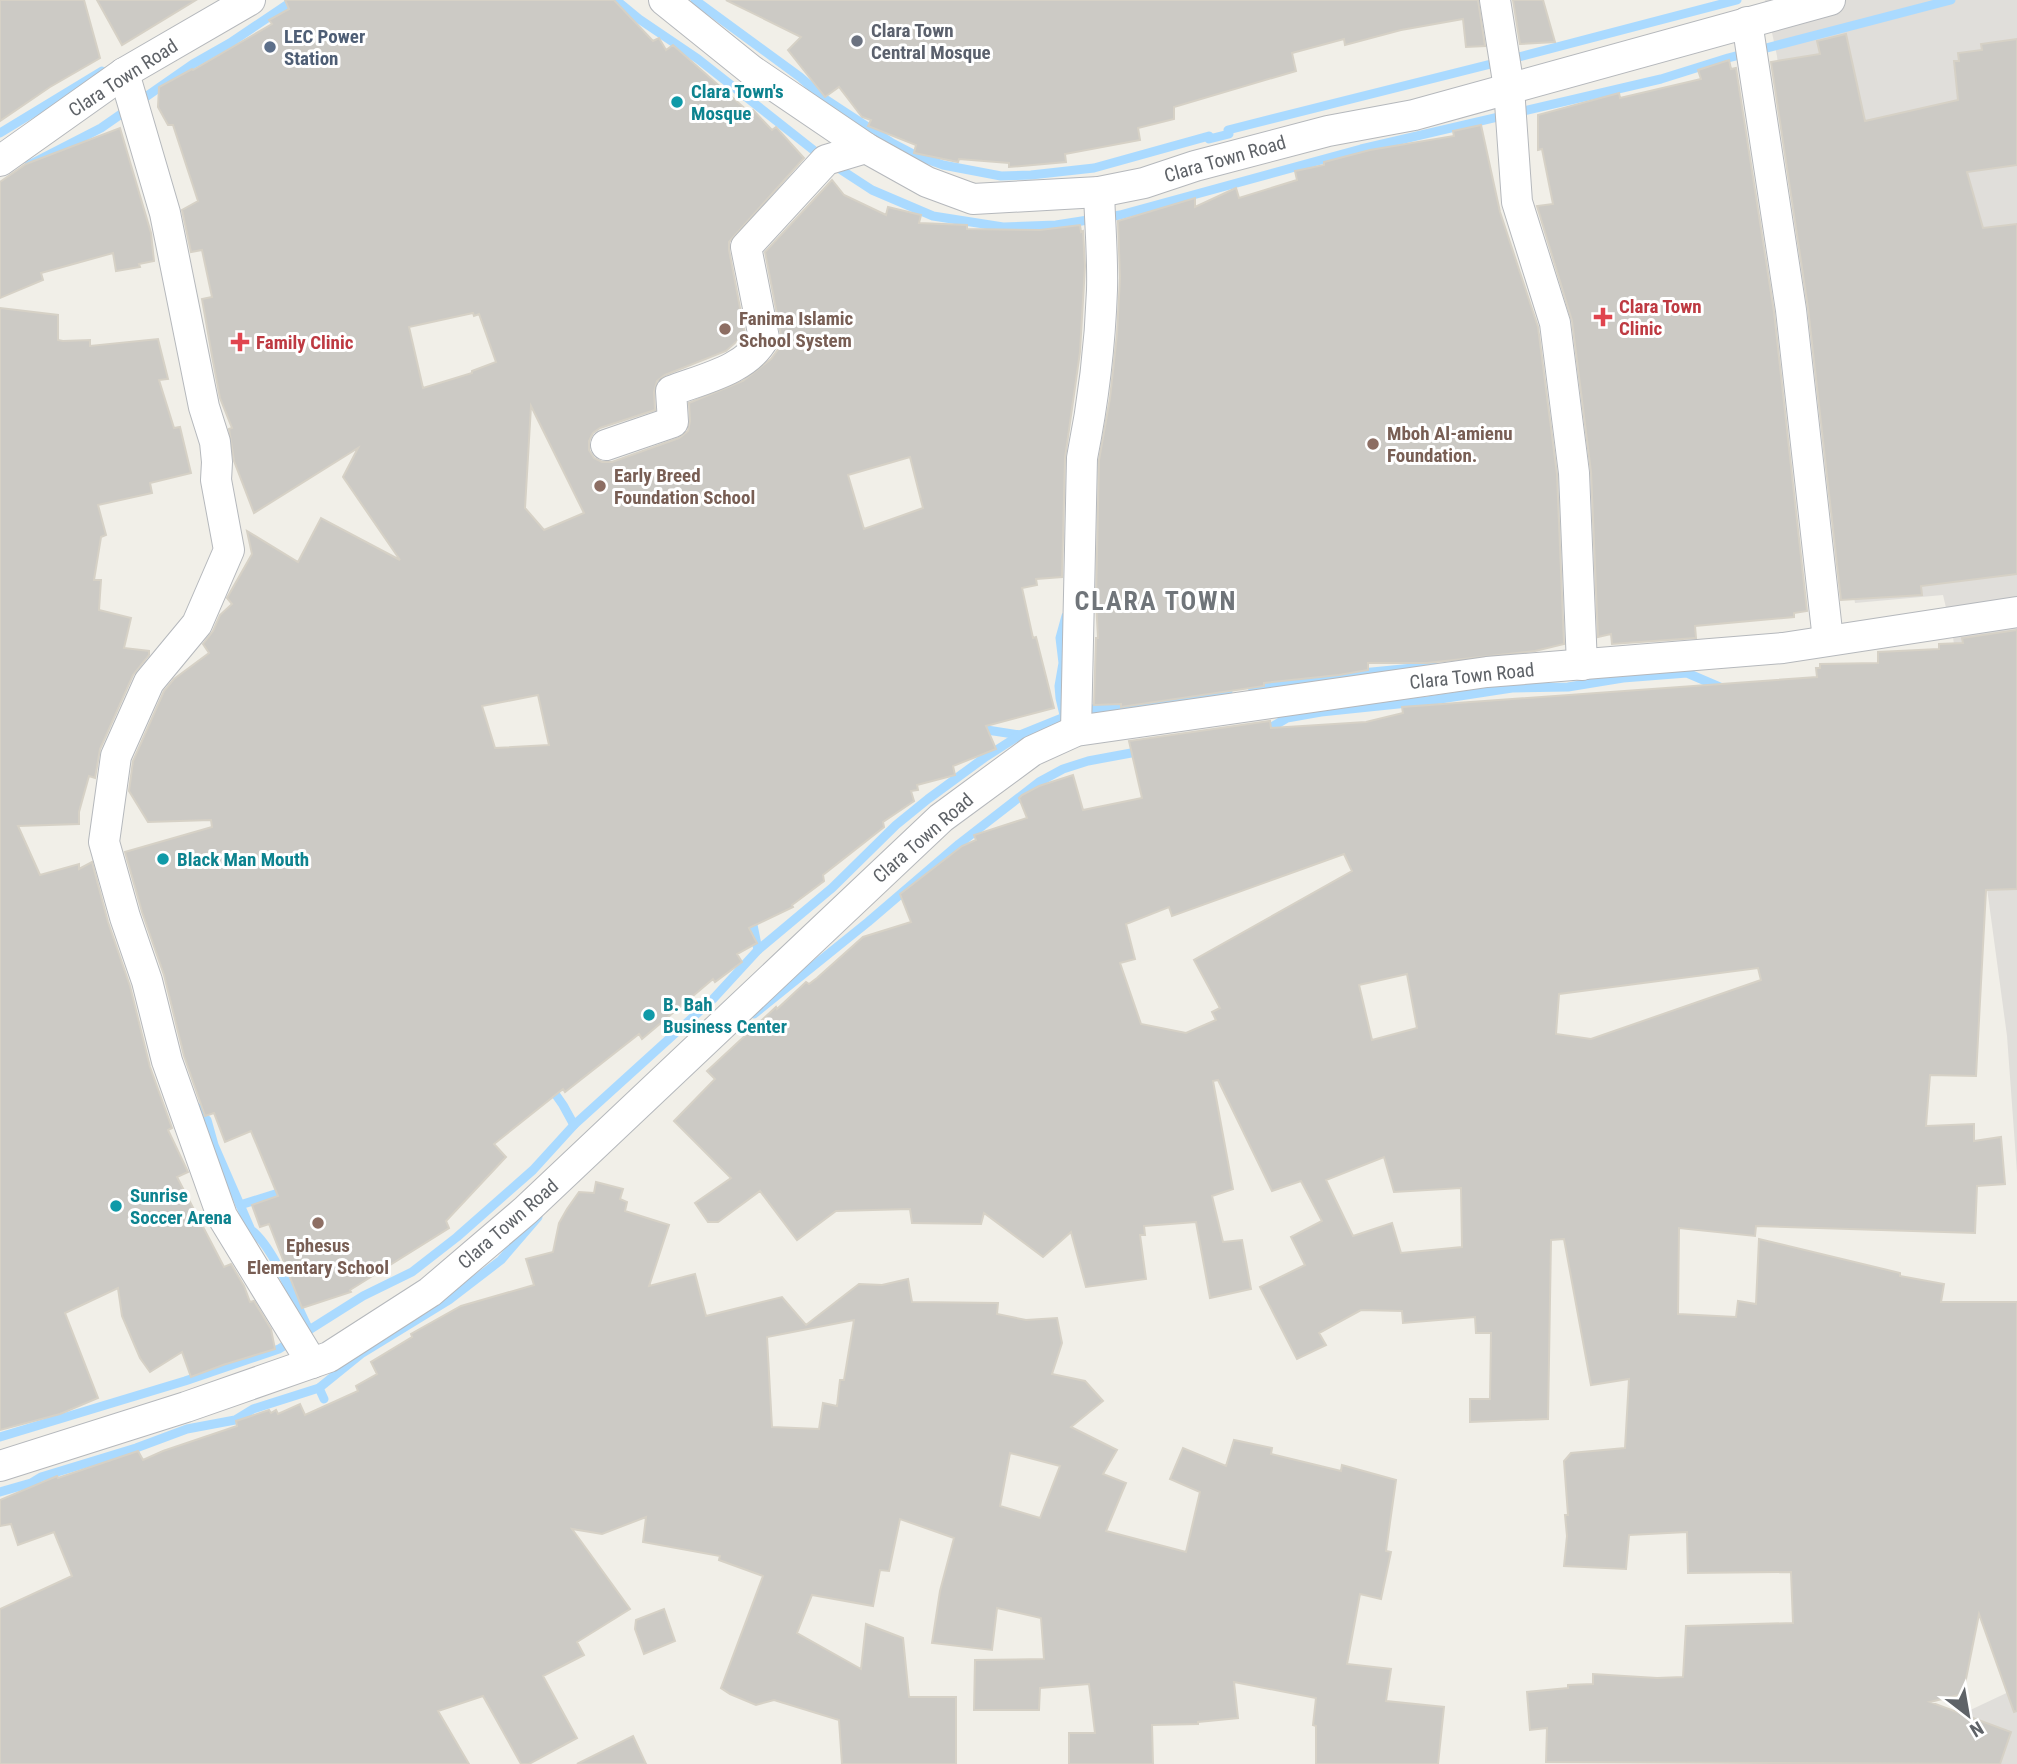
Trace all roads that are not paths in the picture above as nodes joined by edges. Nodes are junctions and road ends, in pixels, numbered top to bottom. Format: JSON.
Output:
{"nodes":[{"id":1,"x":250,"y":0,"type":"edge"},
{"id":2,"x":664,"y":0,"type":"edge"},
{"id":3,"x":1495,"y":0,"type":"edge"},
{"id":4,"x":1830,"y":0,"type":"edge"},
{"id":5,"x":1748,"y":27,"type":"junction"},
{"id":6,"x":124,"y":73,"type":"junction"},
{"id":7,"x":1509,"y":88,"type":"junction"},
{"id":8,"x":866,"y":148,"type":"junction"},
{"id":9,"x":0,"y":161,"type":"edge"},
{"id":10,"x":1099,"y":192,"type":"junction"},
{"id":11,"x":606,"y":445,"type":"dead end"},
{"id":12,"x":2017,"y":612,"type":"edge"},
{"id":13,"x":1826,"y":627,"type":"junction"},
{"id":14,"x":1582,"y":665,"type":"junction"},
{"id":15,"x":1076,"y":731,"type":"junction"},
{"id":16,"x":312,"y":1363,"type":"junction"},
{"id":17,"x":0,"y":1466,"type":"edge"}],
"edges":[{"from":1,"to":6,"type":"street","name":"Clara Town Road"},
{"from":2,"to":8,"type":"street","name":"Clara Town Road"},
{"from":3,"to":7,"type":"street"},
{"from":4,"to":5,"type":"street","name":"Clara Town Road"},
{"from":5,"to":7,"type":"street","name":"Clara Town Road"},
{"from":5,"to":13,"type":"street"},
{"from":6,"to":9,"type":"street","name":"Clara Town Road"},
{"from":6,"to":16,"type":"street"},
{"from":7,"to":10,"type":"street","name":"Clara Town Road"},
{"from":7,"to":14,"type":"street"},
{"from":8,"to":10,"type":"street","name":"Clara Town Road"},
{"from":8,"to":11,"type":"street"},
{"from":10,"to":15,"type":"street"},
{"from":12,"to":13,"type":"street","name":"Clara Town Road"},
{"from":13,"to":14,"type":"street","name":"Clara Town Road"},
{"from":14,"to":15,"type":"street","name":"Clara Town Road"},
{"from":15,"to":16,"type":"street","name":"Clara Town Road"},
{"from":16,"to":17,"type":"street","name":"Clara Town Road"}]}
